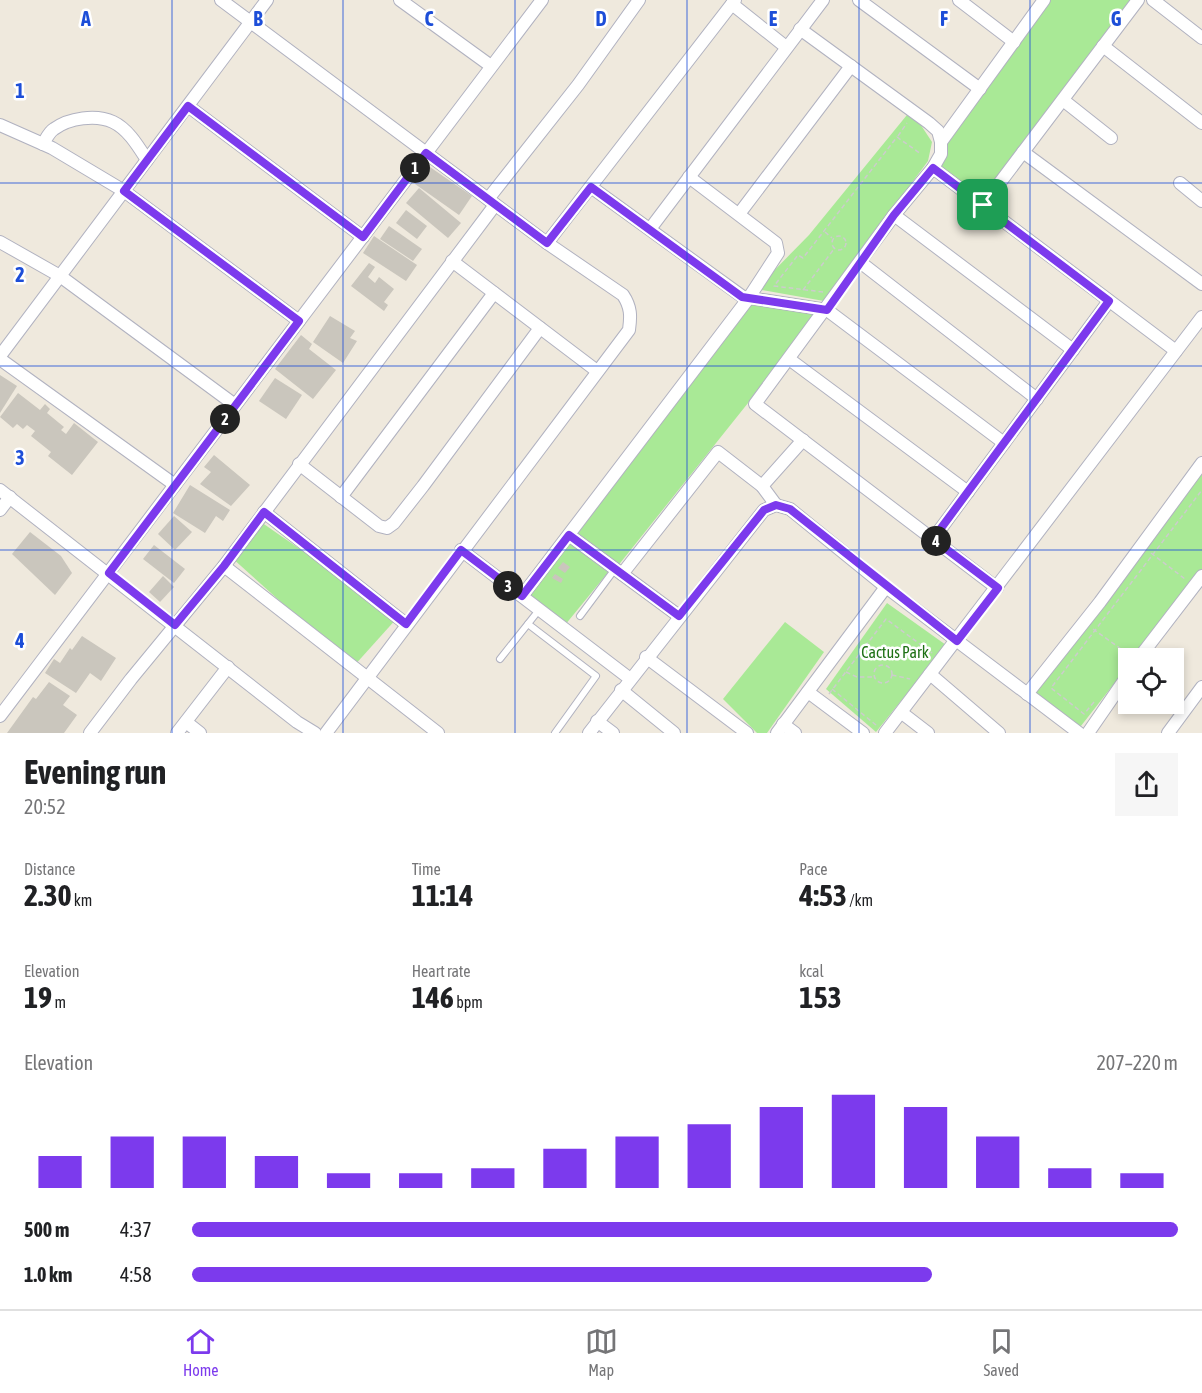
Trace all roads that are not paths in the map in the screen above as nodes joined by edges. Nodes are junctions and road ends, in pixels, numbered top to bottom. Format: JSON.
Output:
{"nodes":[{"id":1,"x":221,"y":0,"type":"edge"},
{"id":2,"x":267,"y":0,"type":"edge"},
{"id":3,"x":400,"y":0,"type":"edge"},
{"id":4,"x":542,"y":0,"type":"edge"},
{"id":5,"x":639,"y":0,"type":"edge"},
{"id":6,"x":823,"y":0,"type":"edge"},
{"id":7,"x":859,"y":0,"type":"edge"},
{"id":8,"x":959,"y":0,"type":"edge"},
{"id":9,"x":1044,"y":0,"type":"edge"},
{"id":10,"x":1138,"y":0,"type":"edge"},
{"id":11,"x":1153,"y":0,"type":"edge"},
{"id":12,"x":734,"y":2,"type":"edge"},
{"id":13,"x":251,"y":22,"type":"junction"},
{"id":14,"x":800,"y":29,"type":"junction"},
{"id":15,"x":1202,"y":38,"type":"edge"},
{"id":16,"x":1014,"y":42,"type":"junction"},
{"id":17,"x":1103,"y":46,"type":"junction"},
{"id":18,"x":786,"y":47,"type":"junction"},
{"id":19,"x":491,"y":66,"type":"junction"},
{"id":20,"x":850,"y":66,"type":"junction"},
{"id":21,"x":980,"y":89,"type":"junction"},
{"id":22,"x":1063,"y":100,"type":"junction"},
{"id":23,"x":188,"y":106,"type":"junction"},
{"id":24,"x":1202,"y":123,"type":"edge"},
{"id":25,"x":0,"y":125,"type":"edge"},
{"id":26,"x":1111,"y":138,"type":"dead end"},
{"id":27,"x":941,"y":142,"type":"junction"},
{"id":28,"x":44,"y":144,"type":"junction"},
{"id":29,"x":1023,"y":152,"type":"junction"},
{"id":30,"x":426,"y":153,"type":"junction"},
{"id":31,"x":147,"y":160,"type":"junction"},
{"id":32,"x":933,"y":168,"type":"junction"},
{"id":33,"x":689,"y":177,"type":"junction"},
{"id":34,"x":1180,"y":183,"type":"dead end"},
{"id":35,"x":591,"y":187,"type":"junction"},
{"id":36,"x":124,"y":191,"type":"junction"},
{"id":37,"x":1202,"y":201,"type":"edge"},
{"id":38,"x":492,"y":202,"type":"junction"},
{"id":39,"x":983,"y":205,"type":"junction"},
{"id":40,"x":739,"y":214,"type":"junction"},
{"id":41,"x":894,"y":215,"type":"junction"},
{"id":42,"x":650,"y":229,"type":"junction"},
{"id":43,"x":363,"y":237,"type":"junction"},
{"id":44,"x":0,"y":242,"type":"edge"},
{"id":45,"x":547,"y":243,"type":"junction"},
{"id":46,"x":452,"y":261,"type":"junction"},
{"id":47,"x":860,"y":262,"type":"junction"},
{"id":48,"x":60,"y":276,"type":"junction"},
{"id":49,"x":1202,"y":284,"type":"edge"},
{"id":50,"x":494,"y":293,"type":"junction"},
{"id":51,"x":748,"y":299,"type":"junction"},
{"id":52,"x":1109,"y":301,"type":"junction"},
{"id":53,"x":827,"y":310,"type":"junction"},
{"id":54,"x":1202,"y":317,"type":"edge"},
{"id":55,"x":299,"y":321,"type":"junction"},
{"id":56,"x":540,"y":328,"type":"junction"},
{"id":57,"x":1073,"y":350,"type":"junction"},
{"id":58,"x":1176,"y":351,"type":"junction"},
{"id":59,"x":0,"y":358,"type":"edge"},
{"id":60,"x":789,"y":359,"type":"junction"},
{"id":61,"x":597,"y":372,"type":"junction"},
{"id":62,"x":1037,"y":399,"type":"junction"},
{"id":63,"x":235,"y":405,"type":"junction"},
{"id":64,"x":803,"y":440,"type":"junction"},
{"id":65,"x":1004,"y":443,"type":"junction"},
{"id":66,"x":1202,"y":463,"type":"edge"},
{"id":67,"x":299,"y":464,"type":"junction"},
{"id":68,"x":175,"y":485,"type":"junction"},
{"id":69,"x":762,"y":486,"type":"junction"},
{"id":70,"x":968,"y":492,"type":"junction"},
{"id":71,"x":5,"y":493,"type":"edge"},
{"id":72,"x":341,"y":497,"type":"junction"},
{"id":73,"x":776,"y":505,"type":"junction"},
{"id":74,"x":0,"y":510,"type":"edge"},
{"id":75,"x":264,"y":512,"type":"junction"},
{"id":76,"x":569,"y":535,"type":"junction"},
{"id":77,"x":933,"y":539,"type":"junction"},
{"id":78,"x":461,"y":550,"type":"junction"},
{"id":79,"x":224,"y":566,"type":"junction"},
{"id":80,"x":618,"y":572,"type":"junction"},
{"id":81,"x":109,"y":573,"type":"junction"},
{"id":82,"x":1202,"y":576,"type":"edge"},
{"id":83,"x":886,"y":587,"type":"junction"},
{"id":84,"x":998,"y":588,"type":"junction"},
{"id":85,"x":522,"y":596,"type":"junction"},
{"id":86,"x":539,"y":610,"type":"junction"},
{"id":87,"x":580,"y":616,"type":"dead end"},
{"id":88,"x":679,"y":616,"type":"junction"},
{"id":89,"x":406,"y":624,"type":"junction"},
{"id":90,"x":528,"y":624,"type":"junction"},
{"id":91,"x":175,"y":625,"type":"junction"},
{"id":92,"x":957,"y":641,"type":"junction"},
{"id":93,"x":1142,"y":648,"type":"edge"},
{"id":94,"x":646,"y":657,"type":"junction"},
{"id":95,"x":500,"y":659,"type":"dead end"},
{"id":96,"x":228,"y":667,"type":"junction"},
{"id":97,"x":930,"y":674,"type":"junction"},
{"id":98,"x":366,"y":678,"type":"junction"},
{"id":99,"x":629,"y":678,"type":"junction"},
{"id":100,"x":621,"y":690,"type":"junction"},
{"id":101,"x":1118,"y":690,"type":"edge"},
{"id":102,"x":808,"y":692,"type":"junction"},
{"id":103,"x":1027,"y":694,"type":"junction"},
{"id":104,"x":1200,"y":695,"type":"edge"},
{"id":105,"x":902,"y":713,"type":"junction"},
{"id":106,"x":0,"y":716,"type":"edge"},
{"id":107,"x":597,"y":721,"type":"junction"},
{"id":108,"x":186,"y":722,"type":"junction"},
{"id":109,"x":421,"y":728,"type":"edge"},
{"id":110,"x":780,"y":728,"type":"edge"},
{"id":111,"x":881,"y":729,"type":"edge"},
{"id":112,"x":90,"y":733,"type":"edge"},
{"id":113,"x":177,"y":733,"type":"edge"},
{"id":114,"x":200,"y":733,"type":"edge"},
{"id":115,"x":315,"y":733,"type":"edge"},
{"id":116,"x":326,"y":733,"type":"edge"},
{"id":117,"x":438,"y":733,"type":"edge"},
{"id":118,"x":555,"y":733,"type":"edge"},
{"id":119,"x":589,"y":733,"type":"edge"},
{"id":120,"x":613,"y":733,"type":"edge"},
{"id":121,"x":674,"y":733,"type":"edge"},
{"id":122,"x":747,"y":733,"type":"edge"},
{"id":123,"x":795,"y":733,"type":"edge"},
{"id":124,"x":863,"y":733,"type":"edge"},
{"id":125,"x":928,"y":733,"type":"edge"},
{"id":126,"x":999,"y":733,"type":"edge"},
{"id":127,"x":1079,"y":733,"type":"edge"},
{"id":128,"x":1088,"y":733,"type":"edge"},
{"id":129,"x":1168,"y":733,"type":"edge"}],
"edges":[{"from":1,"to":13,"type":"street"},
{"from":2,"to":13,"type":"street"},
{"from":3,"to":19,"type":"street"},
{"from":4,"to":19,"type":"street"},
{"from":5,"to":38,"type":"street"},
{"from":6,"to":14,"type":"street"},
{"from":7,"to":21,"type":"street"},
{"from":8,"to":16,"type":"street"},
{"from":9,"to":16,"type":"street"},
{"from":10,"to":17,"type":"street"},
{"from":11,"to":15,"type":"street"},
{"from":12,"to":18,"type":"street"},
{"from":12,"to":35,"type":"street"},
{"from":13,"to":23,"type":"street"},
{"from":13,"to":30,"type":"street"},
{"from":14,"to":18,"type":"street"},
{"from":14,"to":20,"type":"street"},
{"from":16,"to":21,"type":"street"},
{"from":17,"to":22,"type":"street"},
{"from":17,"to":24,"type":"street"},
{"from":18,"to":33,"type":"street"},
{"from":19,"to":30,"type":"street"},
{"from":20,"to":27,"type":"street"},
{"from":20,"to":40,"type":"street"},
{"from":21,"to":27,"type":"street"},
{"from":22,"to":26,"type":"street"},
{"from":22,"to":29,"type":"street"},
{"from":23,"to":31,"type":"street"},
{"from":23,"to":43,"type":"street"},
{"from":25,"to":28,"type":"street"},
{"from":27,"to":32,"type":"street"},
{"from":28,"to":31,"type":"street"},
{"from":28,"to":36,"type":"street"},
{"from":29,"to":39,"type":"street"},
{"from":29,"to":49,"type":"street"},
{"from":30,"to":38,"type":"street"},
{"from":30,"to":43,"type":"street"},
{"from":31,"to":36,"type":"street"},
{"from":32,"to":39,"type":"street"},
{"from":32,"to":41,"type":"street"},
{"from":33,"to":40,"type":"street"},
{"from":33,"to":42,"type":"street"},
{"from":34,"to":37,"type":"street"},
{"from":35,"to":42,"type":"street"},
{"from":35,"to":45,"type":"street"},
{"from":36,"to":48,"type":"street"},
{"from":36,"to":55,"type":"street"},
{"from":38,"to":45,"type":"street"},
{"from":38,"to":46,"type":"street"},
{"from":39,"to":52,"type":"street"},
{"from":40,"to":51,"type":"street"},
{"from":41,"to":47,"type":"street"},
{"from":41,"to":57,"type":"street"},
{"from":42,"to":51,"type":"street"},
{"from":43,"to":55,"type":"street"},
{"from":44,"to":48,"type":"street"},
{"from":45,"to":61,"type":"street"},
{"from":46,"to":50,"type":"street"},
{"from":46,"to":67,"type":"street"},
{"from":47,"to":53,"type":"street"},
{"from":47,"to":62,"type":"street"},
{"from":48,"to":59,"type":"street"},
{"from":48,"to":63,"type":"street"},
{"from":50,"to":56,"type":"street"},
{"from":50,"to":72,"type":"street"},
{"from":51,"to":53,"type":"street"},
{"from":51,"to":76,"type":"street"},
{"from":52,"to":57,"type":"street"},
{"from":52,"to":58,"type":"street"},
{"from":53,"to":60,"type":"street"},
{"from":53,"to":65,"type":"street"},
{"from":54,"to":58,"type":"street"},
{"from":55,"to":63,"type":"street"},
{"from":56,"to":61,"type":"street"},
{"from":56,"to":72,"type":"street"},
{"from":57,"to":62,"type":"street"},
{"from":58,"to":84,"type":"street"},
{"from":59,"to":68,"type":"street"},
{"from":60,"to":64,"type":"street"},
{"from":60,"to":70,"type":"street"},
{"from":61,"to":78,"type":"street"},
{"from":62,"to":65,"type":"street"},
{"from":63,"to":68,"type":"street"},
{"from":64,"to":69,"type":"street"},
{"from":64,"to":77,"type":"street"},
{"from":65,"to":70,"type":"street"},
{"from":66,"to":103,"type":"street"},
{"from":67,"to":72,"type":"street"},
{"from":67,"to":75,"type":"street"},
{"from":68,"to":81,"type":"street"},
{"from":69,"to":73,"type":"street"},
{"from":69,"to":80,"type":"street"},
{"from":70,"to":77,"type":"street"},
{"from":71,"to":74,"type":"street"},
{"from":71,"to":81,"type":"street"},
{"from":73,"to":83,"type":"street"},
{"from":73,"to":88,"type":"street"},
{"from":75,"to":79,"type":"street"},
{"from":75,"to":89,"type":"street"},
{"from":76,"to":80,"type":"street"},
{"from":76,"to":85,"type":"street"},
{"from":77,"to":84,"type":"street"},
{"from":78,"to":85,"type":"street"},
{"from":78,"to":89,"type":"street"},
{"from":79,"to":91,"type":"street"},
{"from":79,"to":98,"type":"street"},
{"from":80,"to":87,"type":"lane"},
{"from":80,"to":88,"type":"street"},
{"from":81,"to":91,"type":"street"},
{"from":81,"to":106,"type":"street"},
{"from":82,"to":93,"type":"street"},
{"from":83,"to":92,"type":"street"},
{"from":83,"to":102,"type":"street"},
{"from":84,"to":92,"type":"street"},
{"from":85,"to":86,"type":"street"},
{"from":86,"to":90,"type":"lane"},
{"from":86,"to":99,"type":"street"},
{"from":88,"to":94,"type":"street"},
{"from":89,"to":98,"type":"street"},
{"from":90,"to":95,"type":"lane"},
{"from":90,"to":118,"type":"lane"},
{"from":91,"to":96,"type":"street"},
{"from":91,"to":112,"type":"street"},
{"from":92,"to":97,"type":"street"},
{"from":92,"to":103,"type":"street"},
{"from":94,"to":99,"type":"street"},
{"from":94,"to":122,"type":"street"},
{"from":96,"to":108,"type":"street"},
{"from":96,"to":115,"type":"street"},
{"from":97,"to":105,"type":"street"},
{"from":97,"to":126,"type":"street"},
{"from":98,"to":109,"type":"street"},
{"from":98,"to":116,"type":"street"},
{"from":99,"to":100,"type":"street"},
{"from":100,"to":107,"type":"street"},
{"from":100,"to":121,"type":"street"},
{"from":101,"to":128,"type":"street"},
{"from":102,"to":110,"type":"street"},
{"from":102,"to":124,"type":"street"},
{"from":103,"to":127,"type":"street"},
{"from":104,"to":129,"type":"street"},
{"from":105,"to":111,"type":"street"},
{"from":105,"to":125,"type":"street"},
{"from":107,"to":119,"type":"street"},
{"from":107,"to":120,"type":"street"},
{"from":108,"to":113,"type":"street"},
{"from":108,"to":114,"type":"street"},
{"from":109,"to":117,"type":"street"},
{"from":110,"to":123,"type":"street"}]}
